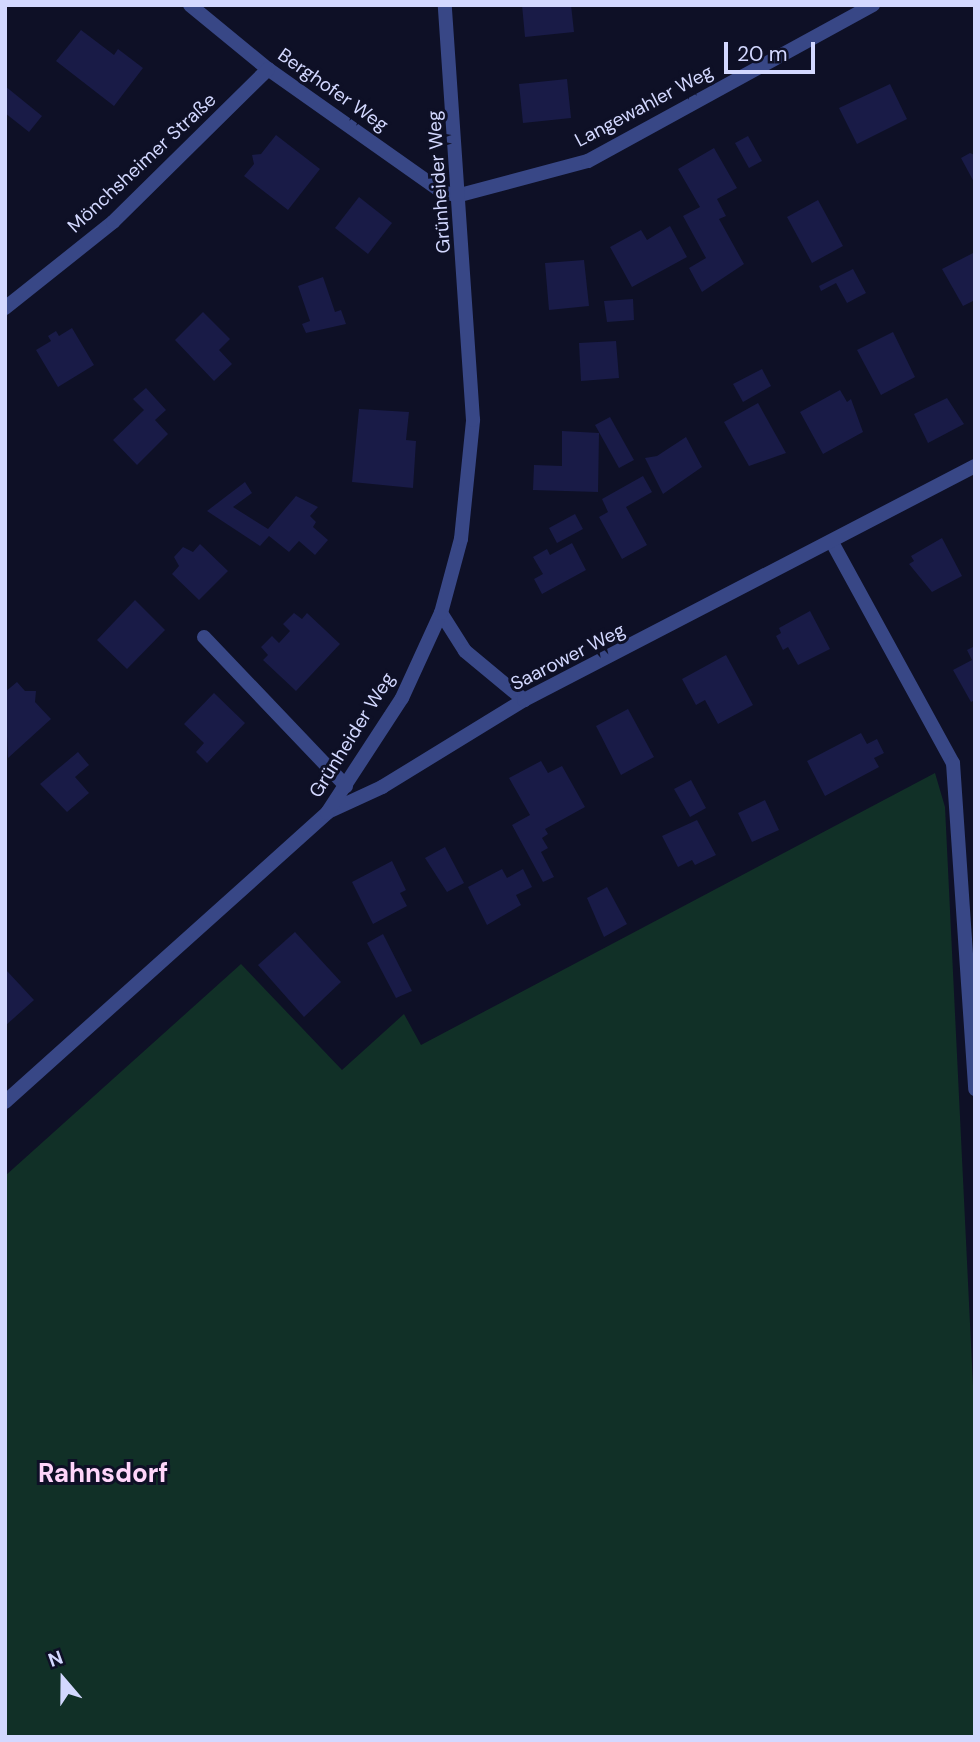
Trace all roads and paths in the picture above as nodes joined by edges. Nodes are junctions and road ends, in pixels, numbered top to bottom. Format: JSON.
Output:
{"nodes":[{"id":1,"x":190,"y":5,"type":"edge"},
{"id":2,"x":445,"y":5,"type":"edge"},
{"id":3,"x":873,"y":5,"type":"edge"},
{"id":4,"x":268,"y":69,"type":"junction"},
{"id":5,"x":460,"y":195,"type":"junction"},
{"id":6,"x":5,"y":308,"type":"edge"},
{"id":7,"x":975,"y":466,"type":"edge"},
{"id":8,"x":832,"y":544,"type":"junction"},
{"id":9,"x":441,"y":613,"type":"junction"},
{"id":10,"x":204,"y":637,"type":"dead end"},
{"id":11,"x":524,"y":700,"type":"junction"},
{"id":12,"x":346,"y":786,"type":"junction"},
{"id":13,"x":327,"y":813,"type":"junction"},
{"id":14,"x":975,"y":1089,"type":"edge"},
{"id":15,"x":5,"y":1102,"type":"edge"}],
"edges":[{"from":1,"to":4,"type":"street","name":"Berghofer Weg"},
{"from":2,"to":5,"type":"street","name":"Grünheider Weg"},
{"from":3,"to":5,"type":"street","name":"Langewahler Weg"},
{"from":4,"to":5,"type":"street","name":"Berghofer Weg"},
{"from":4,"to":6,"type":"street","name":"Mönchsheimer Straße"},
{"from":5,"to":9,"type":"street","name":"Grünheider Weg"},
{"from":7,"to":8,"type":"street","name":"Saarower Weg"},
{"from":8,"to":11,"type":"street","name":"Saarower Weg"},
{"from":8,"to":14,"type":"street"},
{"from":9,"to":11,"type":"street"},
{"from":9,"to":12,"type":"street","name":"Grünheider Weg"},
{"from":10,"to":12,"type":"street"},
{"from":11,"to":13,"type":"street","name":"Saarower Weg"},
{"from":12,"to":13,"type":"street","name":"Grünheider Weg"},
{"from":13,"to":15,"type":"street","name":"Grünheider Weg"}]}
